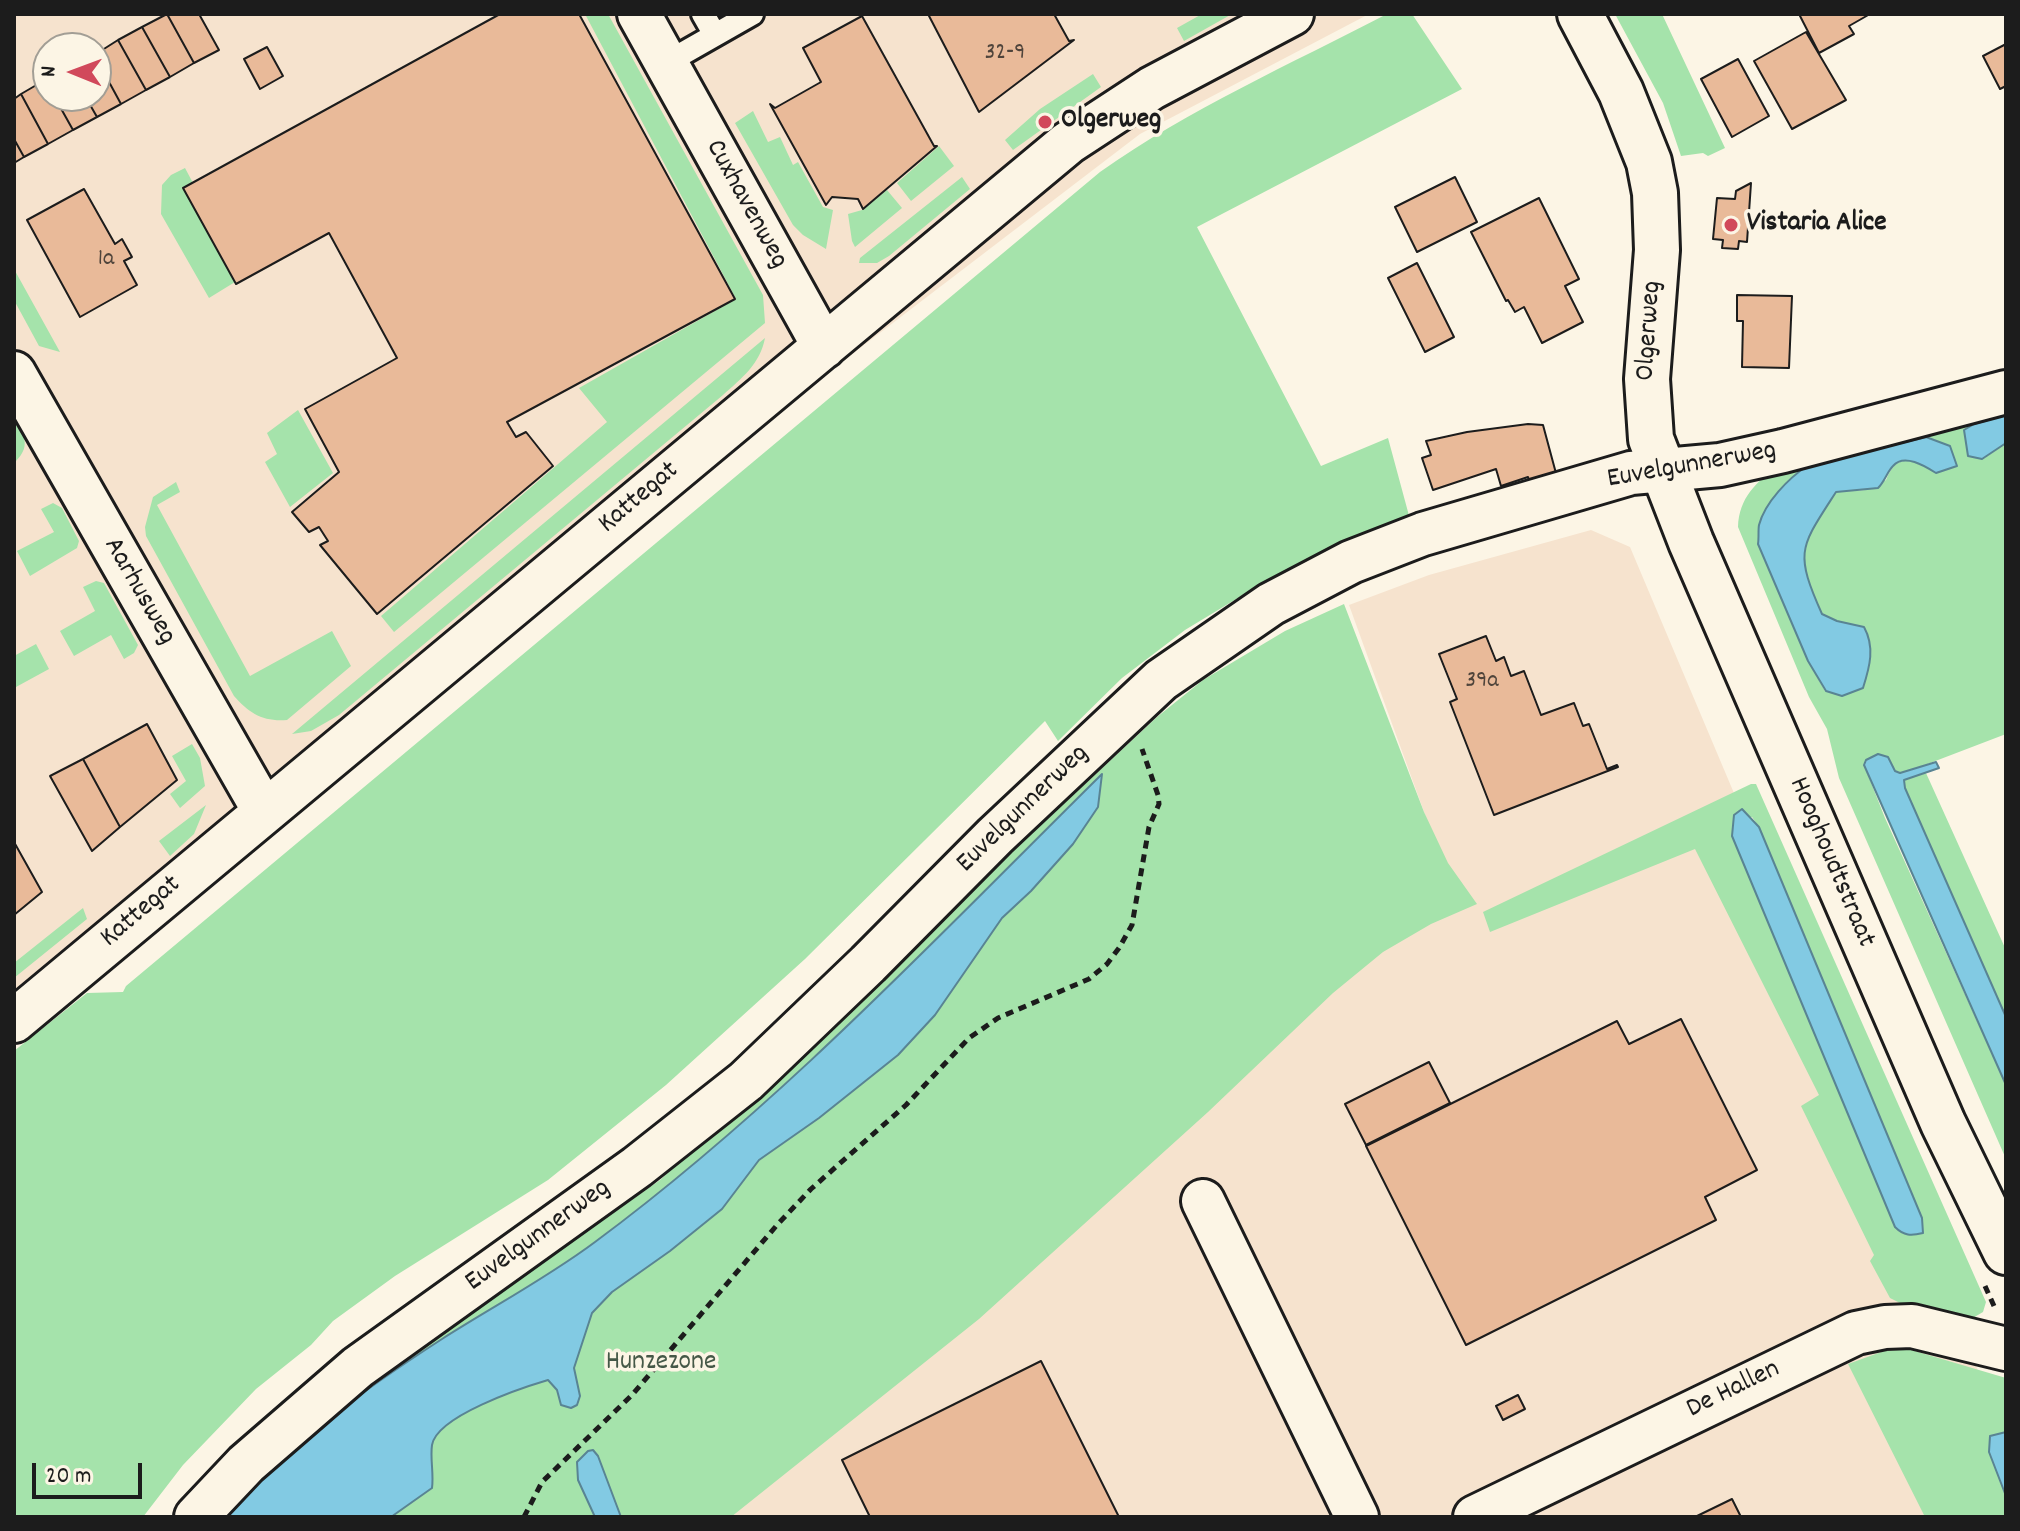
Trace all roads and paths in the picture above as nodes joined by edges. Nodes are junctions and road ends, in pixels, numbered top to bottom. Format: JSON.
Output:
{"nodes":[{"id":1,"x":639,"y":14,"type":"edge"},
{"id":2,"x":703,"y":14,"type":"edge"},
{"id":3,"x":752,"y":14,"type":"edge"},
{"id":4,"x":1292,"y":14,"type":"edge"},
{"id":5,"x":1580,"y":14,"type":"edge"},
{"id":6,"x":715,"y":35,"type":"junction"},
{"id":7,"x":666,"y":63,"type":"junction"},
{"id":8,"x":824,"y":347,"type":"junction"},
{"id":9,"x":14,"y":373,"type":"edge"},
{"id":10,"x":2006,"y":392,"type":"edge"},
{"id":11,"x":1662,"y":470,"type":"junction"},
{"id":12,"x":1123,"y":716,"type":"junction"},
{"id":13,"x":264,"y":811,"type":"junction"},
{"id":14,"x":14,"y":1021,"type":"edge"},
{"id":15,"x":1203,"y":1201,"type":"dead end"},
{"id":16,"x":2004,"y":1240,"type":"edge"},
{"id":17,"x":2006,"y":1349,"type":"edge"},
{"id":18,"x":196,"y":1517,"type":"edge"},
{"id":19,"x":524,"y":1517,"type":"edge"},
{"id":20,"x":1357,"y":1517,"type":"edge"},
{"id":21,"x":1475,"y":1517,"type":"edge"}],
"edges":[{"from":1,"to":7,"type":"street","name":"Cuxhavenweg"},
{"from":2,"to":6,"type":"lane"},
{"from":3,"to":6,"type":"lane"},
{"from":4,"to":8,"type":"street","name":"Kattegat"},
{"from":5,"to":11,"type":"street","name":"Olgerweg"},
{"from":6,"to":7,"type":"lane"},
{"from":7,"to":8,"type":"street","name":"Cuxhavenweg"},
{"from":8,"to":13,"type":"street","name":"Kattegat"},
{"from":9,"to":13,"type":"street","name":"Aarhusweg"},
{"from":10,"to":11,"type":"street","name":"Euvelgunnerweg"},
{"from":11,"to":12,"type":"street","name":"Euvelgunnerweg"},
{"from":11,"to":16,"type":"street","name":"Hooghoudtstraat"},
{"from":12,"to":18,"type":"street","name":"Euvelgunnerweg"},
{"from":12,"to":19,"type":"path"},
{"from":13,"to":14,"type":"street","name":"Kattegat"},
{"from":15,"to":20,"type":"street"},
{"from":17,"to":21,"type":"street","name":"De Hallen"}]}
